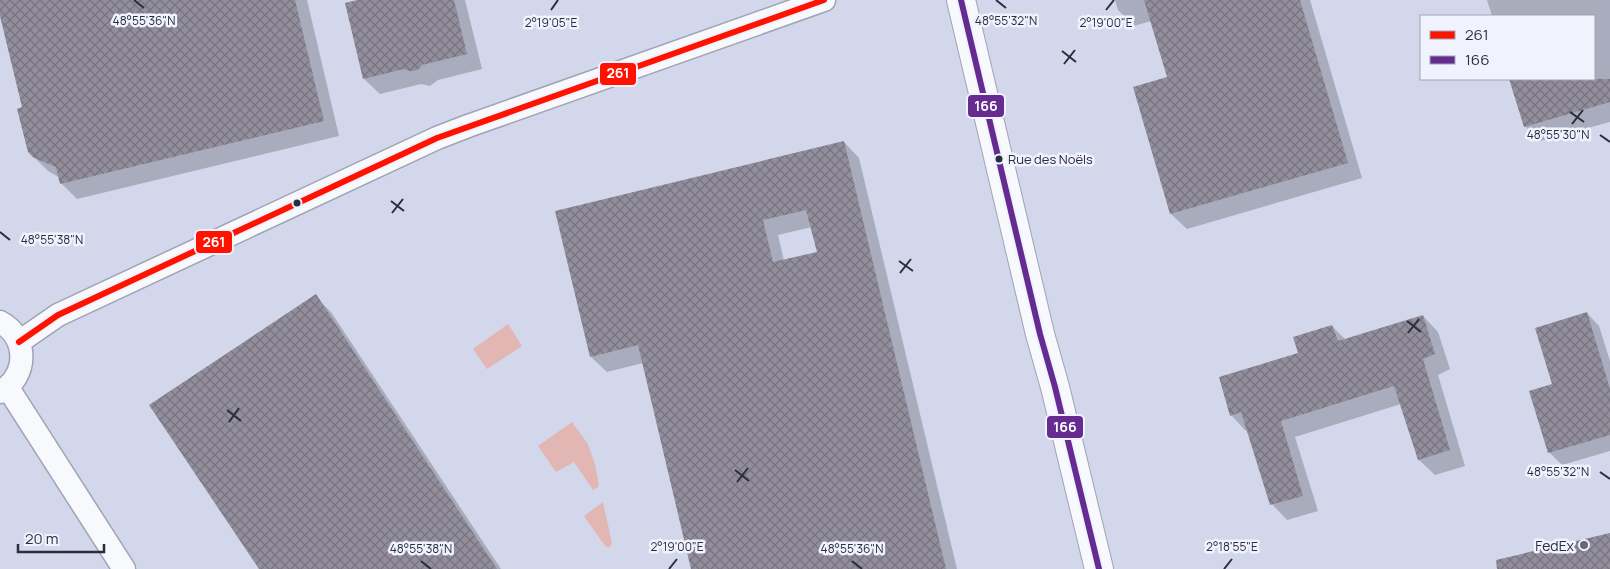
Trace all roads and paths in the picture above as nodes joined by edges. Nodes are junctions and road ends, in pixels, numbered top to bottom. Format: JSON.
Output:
{"nodes":[{"id":1,"x":824,"y":0,"type":"edge"},
{"id":2,"x":961,"y":0,"type":"edge"},
{"id":3,"x":0,"y":322,"type":"edge"},
{"id":4,"x":19,"y":342,"type":"junction"},
{"id":5,"x":4,"y":390,"type":"edge"},
{"id":6,"x":124,"y":569,"type":"edge"},
{"id":7,"x":1099,"y":569,"type":"edge"}],
"edges":[{"from":1,"to":4,"type":"street"},
{"from":2,"to":7,"type":"main road"},
{"from":3,"to":4,"type":"street"},
{"from":4,"to":5,"type":"street"},
{"from":5,"to":6,"type":"street"}]}
